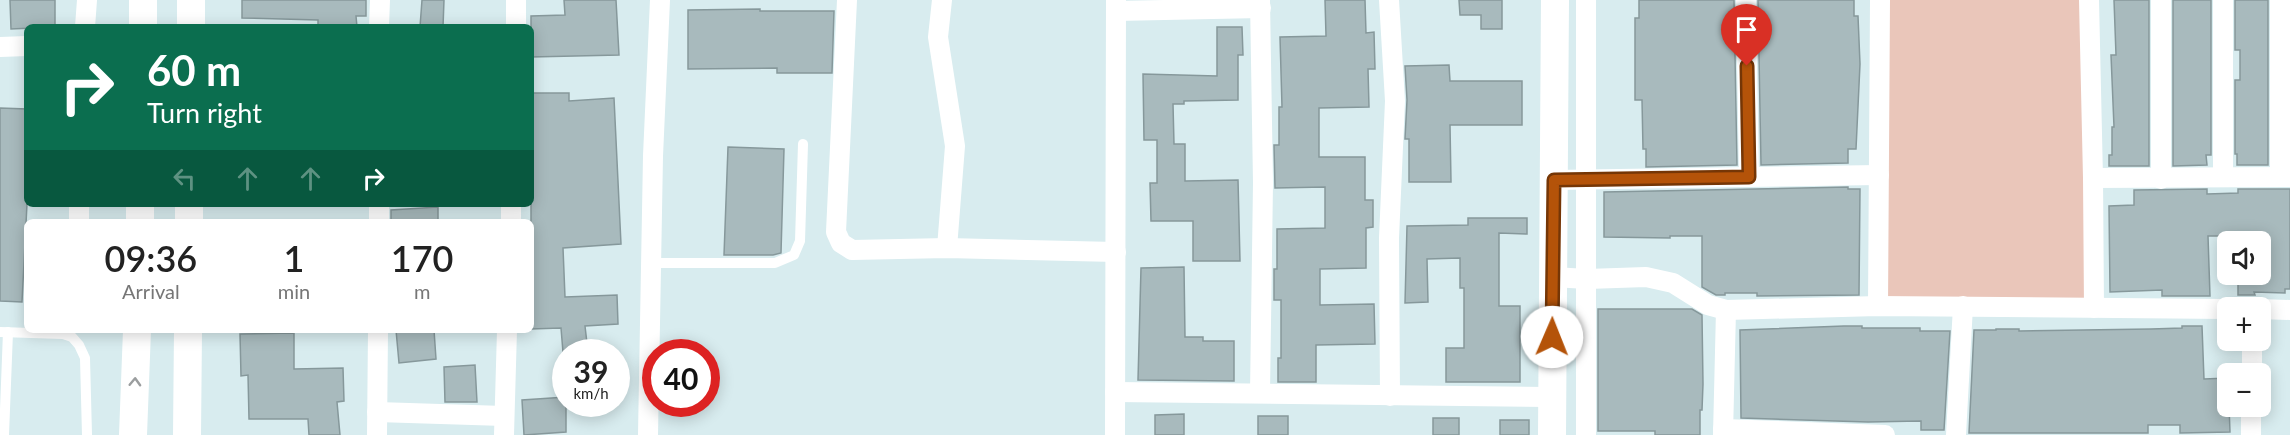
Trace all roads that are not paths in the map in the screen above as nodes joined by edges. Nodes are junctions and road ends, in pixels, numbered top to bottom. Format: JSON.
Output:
{"nodes":[{"id":1,"x":87,"y":0,"type":"edge"},
{"id":2,"x":143,"y":0,"type":"edge"},
{"id":3,"x":191,"y":0,"type":"edge"},
{"id":4,"x":380,"y":0,"type":"edge"},
{"id":5,"x":516,"y":0,"type":"edge"},
{"id":6,"x":660,"y":0,"type":"edge"},
{"id":7,"x":847,"y":0,"type":"edge"},
{"id":8,"x":942,"y":0,"type":"edge"},
{"id":9,"x":1389,"y":0,"type":"edge"},
{"id":10,"x":1555,"y":0,"type":"edge"},
{"id":11,"x":1586,"y":0,"type":"edge"},
{"id":12,"x":1746,"y":0,"type":"edge"},
{"id":13,"x":1880,"y":0,"type":"edge"},
{"id":14,"x":2089,"y":0,"type":"edge"},
{"id":15,"x":2161,"y":0,"type":"edge"},
{"id":16,"x":2223,"y":0,"type":"edge"},
{"id":17,"x":2280,"y":0,"type":"edge"},
{"id":18,"x":1261,"y":4,"type":"edge"},
{"id":19,"x":1116,"y":5,"type":"edge"},
{"id":20,"x":85,"y":24,"type":"edge"},
{"id":21,"x":143,"y":24,"type":"edge"},
{"id":22,"x":191,"y":24,"type":"edge"},
{"id":23,"x":380,"y":24,"type":"edge"},
{"id":24,"x":516,"y":24,"type":"edge"},
{"id":25,"x":0,"y":46,"type":"edge"},
{"id":26,"x":24,"y":46,"type":"edge"},
{"id":27,"x":803,"y":144,"type":"dead end"},
{"id":28,"x":1879,"y":175,"type":"junction"},
{"id":29,"x":1749,"y":177,"type":"junction"},
{"id":30,"x":2223,"y":177,"type":"junction"},
{"id":31,"x":2285,"y":177,"type":"edge"},
{"id":32,"x":2093,"y":178,"type":"junction"},
{"id":33,"x":1587,"y":179,"type":"junction"},
{"id":34,"x":2161,"y":179,"type":"junction"},
{"id":35,"x":1554,"y":180,"type":"junction"},
{"id":36,"x":946,"y":248,"type":"junction"},
{"id":37,"x":1116,"y":252,"type":"junction"},
{"id":38,"x":652,"y":262,"type":"junction"},
{"id":39,"x":1553,"y":277,"type":"junction"},
{"id":40,"x":1587,"y":279,"type":"junction"},
{"id":41,"x":1878,"y":306,"type":"junction"},
{"id":42,"x":1963,"y":306,"type":"junction"},
{"id":43,"x":2094,"y":308,"type":"junction"},
{"id":44,"x":2217,"y":309,"type":"edge"},
{"id":45,"x":2271,"y":309,"type":"edge"},
{"id":46,"x":1726,"y":310,"type":"junction"},
{"id":47,"x":2290,"y":310,"type":"edge"},
{"id":48,"x":4,"y":332,"type":"edge"},
{"id":49,"x":24,"y":333,"type":"edge"},
{"id":50,"x":34,"y":333,"type":"edge"},
{"id":51,"x":136,"y":333,"type":"edge"},
{"id":52,"x":188,"y":333,"type":"edge"},
{"id":53,"x":378,"y":333,"type":"edge"},
{"id":54,"x":507,"y":333,"type":"edge"},
{"id":55,"x":1115,"y":392,"type":"junction"},
{"id":56,"x":1260,"y":393,"type":"junction"},
{"id":57,"x":1390,"y":396,"type":"junction"},
{"id":58,"x":1552,"y":397,"type":"junction"},
{"id":59,"x":377,"y":412,"type":"junction"},
{"id":60,"x":2251,"y":417,"type":"edge"},
{"id":61,"x":504,"y":425,"type":"edge"},
{"id":62,"x":1723,"y":432,"type":"edge"},
{"id":63,"x":4,"y":435,"type":"edge"},
{"id":64,"x":87,"y":435,"type":"edge"},
{"id":65,"x":133,"y":435,"type":"edge"},
{"id":66,"x":187,"y":435,"type":"edge"},
{"id":67,"x":377,"y":435,"type":"edge"},
{"id":68,"x":648,"y":435,"type":"edge"},
{"id":69,"x":1115,"y":435,"type":"edge"},
{"id":70,"x":1552,"y":435,"type":"edge"},
{"id":71,"x":1586,"y":435,"type":"edge"},
{"id":72,"x":1861,"y":435,"type":"edge"},
{"id":73,"x":1885,"y":435,"type":"edge"},
{"id":74,"x":1956,"y":435,"type":"edge"},
{"id":75,"x":2251,"y":435,"type":"edge"}],
"edges":[{"from":1,"to":20,"type":"street"},
{"from":2,"to":21,"type":"street"},
{"from":3,"to":22,"type":"street"},
{"from":4,"to":23,"type":"street"},
{"from":5,"to":24,"type":"street"},
{"from":6,"to":38,"type":"street"},
{"from":7,"to":36,"type":"street"},
{"from":8,"to":36,"type":"street"},
{"from":9,"to":57,"type":"street"},
{"from":10,"to":35,"type":"street"},
{"from":11,"to":33,"type":"street"},
{"from":12,"to":29,"type":"street"},
{"from":13,"to":28,"type":"street"},
{"from":14,"to":32,"type":"street"},
{"from":15,"to":34,"type":"street"},
{"from":16,"to":30,"type":"street"},
{"from":17,"to":31,"type":"street"},
{"from":18,"to":19,"type":"street"},
{"from":18,"to":56,"type":"street"},
{"from":19,"to":37,"type":"street"},
{"from":25,"to":26,"type":"street"},
{"from":27,"to":38,"type":"lane"},
{"from":28,"to":29,"type":"street"},
{"from":28,"to":41,"type":"street"},
{"from":29,"to":33,"type":"street"},
{"from":30,"to":31,"type":"street"},
{"from":30,"to":34,"type":"street"},
{"from":32,"to":34,"type":"street"},
{"from":32,"to":43,"type":"street"},
{"from":33,"to":35,"type":"street"},
{"from":33,"to":40,"type":"street"},
{"from":35,"to":39,"type":"street"},
{"from":36,"to":37,"type":"street"},
{"from":37,"to":55,"type":"street"},
{"from":38,"to":68,"type":"street"},
{"from":39,"to":40,"type":"street"},
{"from":39,"to":58,"type":"street"},
{"from":40,"to":46,"type":"street"},
{"from":40,"to":71,"type":"street"},
{"from":41,"to":42,"type":"street"},
{"from":41,"to":46,"type":"street"},
{"from":42,"to":43,"type":"street"},
{"from":42,"to":74,"type":"street"},
{"from":43,"to":44,"type":"street"},
{"from":45,"to":47,"type":"street"},
{"from":46,"to":62,"type":"street"},
{"from":48,"to":49,"type":"lane"},
{"from":48,"to":63,"type":"lane"},
{"from":50,"to":64,"type":"lane"},
{"from":65,"to":51,"type":"street","one_way":true},
{"from":52,"to":66,"type":"street"},
{"from":53,"to":59,"type":"street"},
{"from":54,"to":61,"type":"street"},
{"from":55,"to":56,"type":"street"},
{"from":55,"to":69,"type":"street"},
{"from":56,"to":57,"type":"street"},
{"from":57,"to":58,"type":"street"},
{"from":58,"to":70,"type":"street"},
{"from":59,"to":61,"type":"street"},
{"from":59,"to":67,"type":"street"},
{"from":60,"to":75,"type":"street"},
{"from":62,"to":72,"type":"street"},
{"from":72,"to":73,"type":"street"}]}
